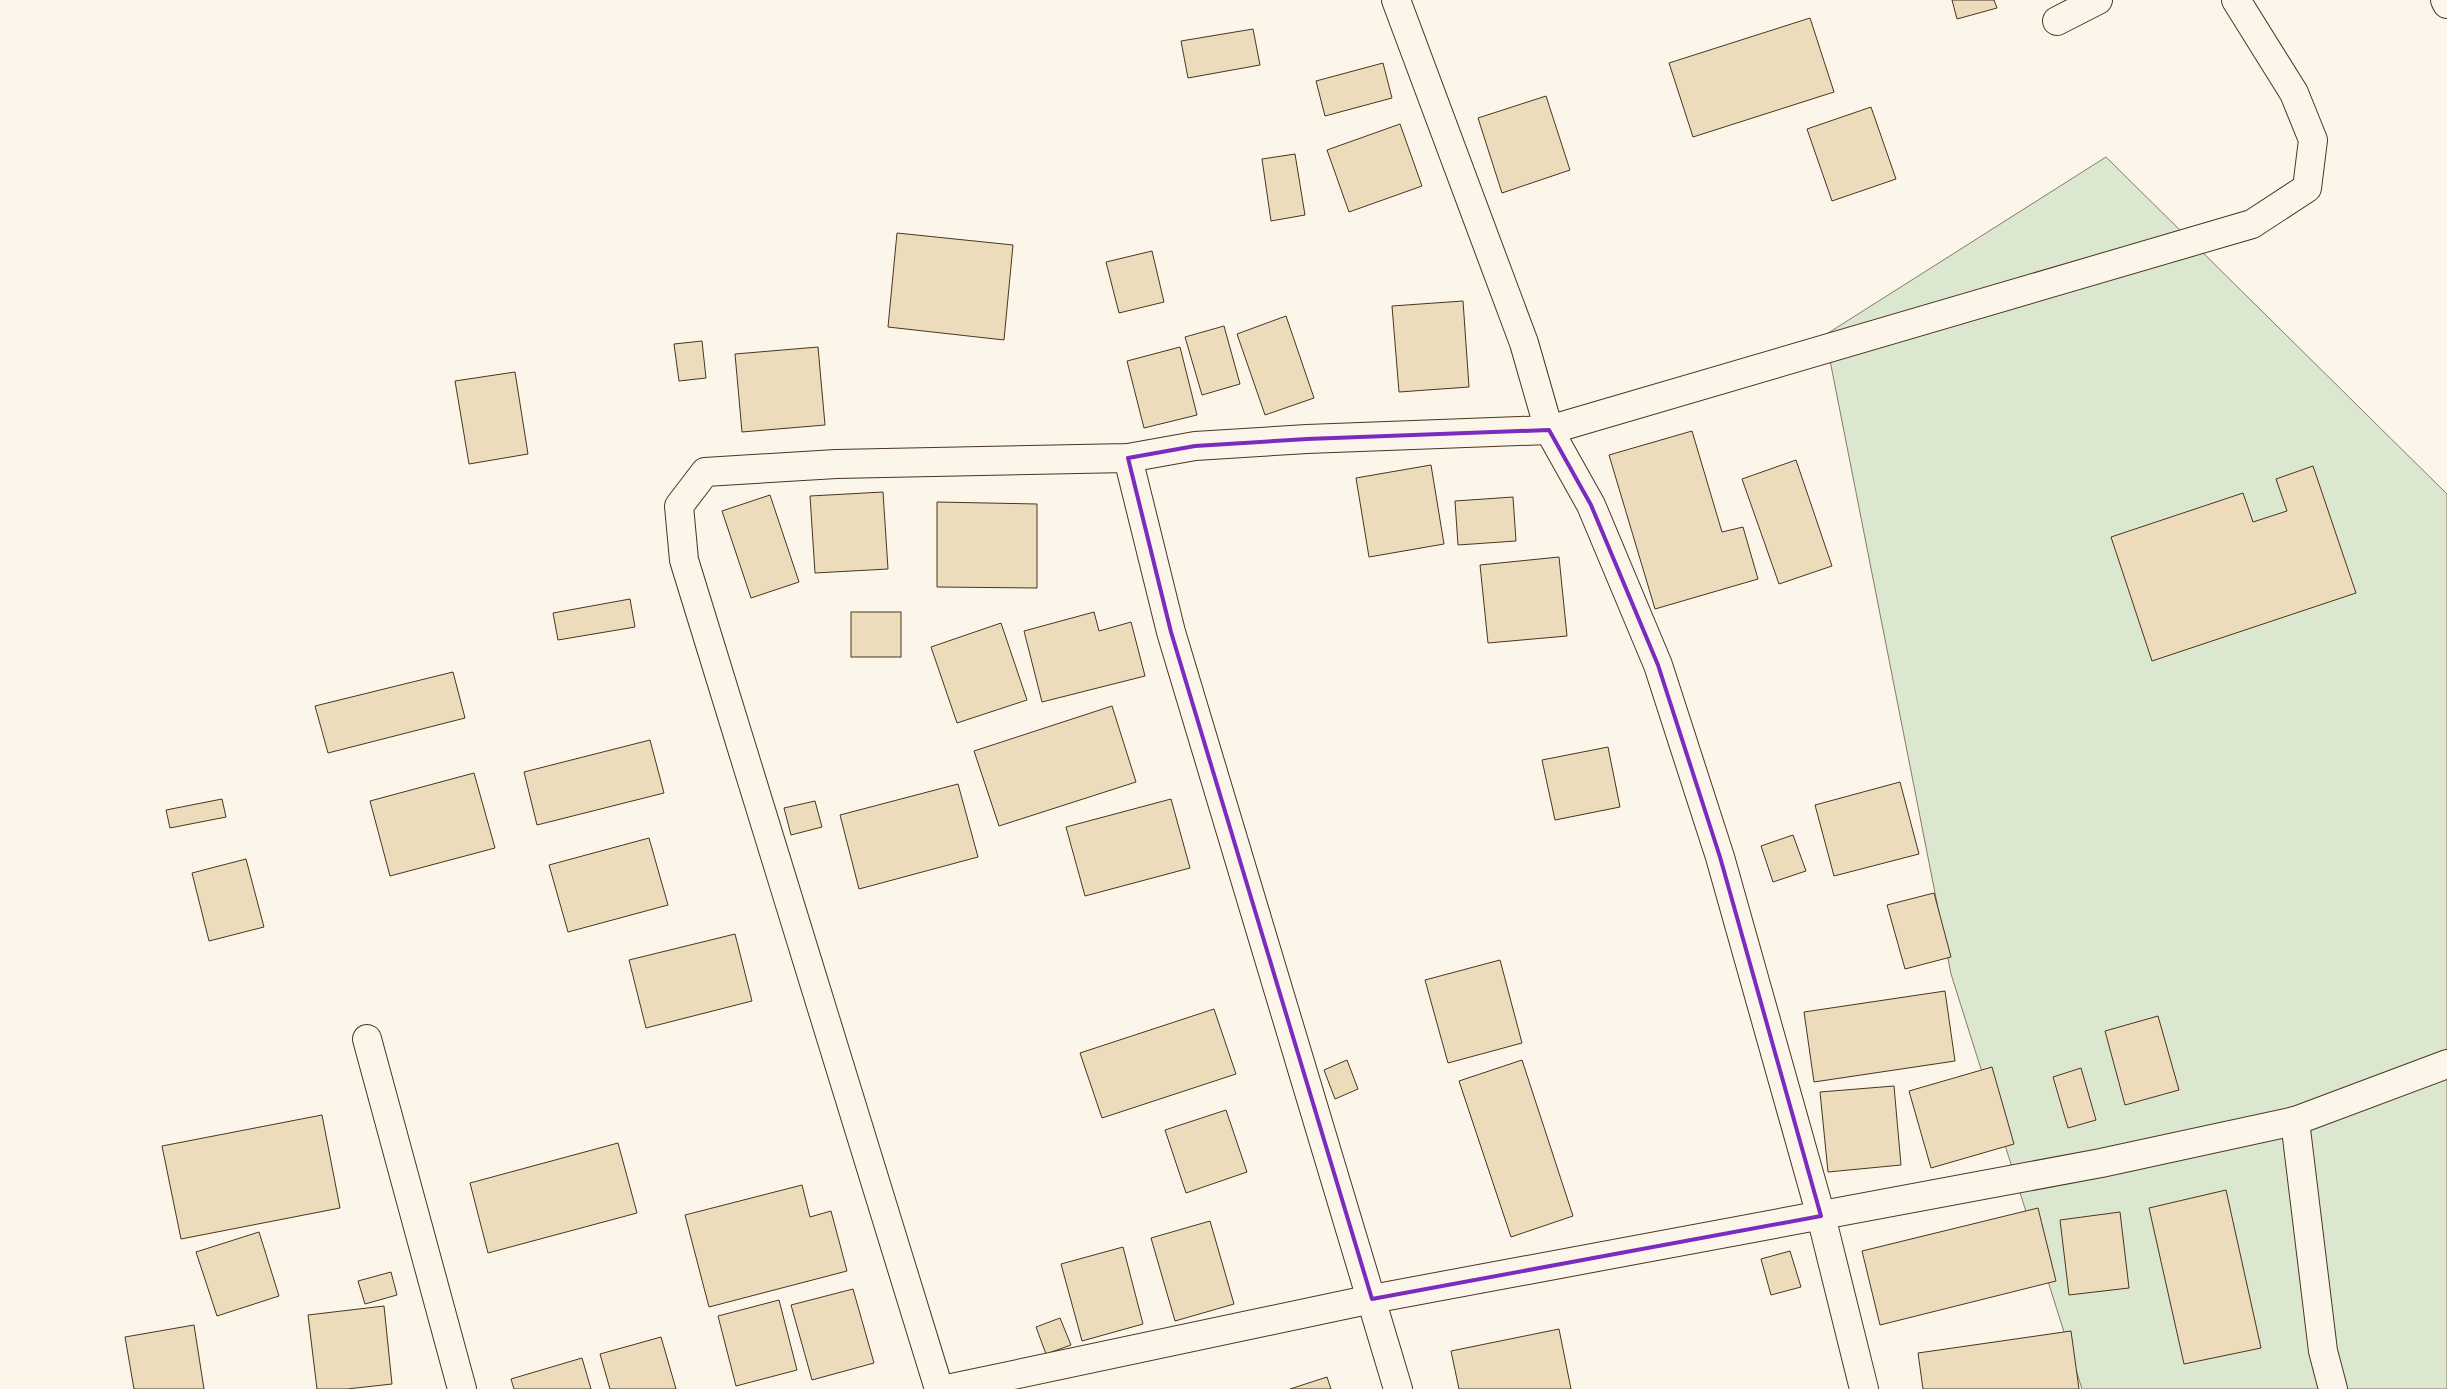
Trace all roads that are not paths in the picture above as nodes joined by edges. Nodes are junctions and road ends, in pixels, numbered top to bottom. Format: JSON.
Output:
{"nodes":[{"id":1,"x":1396,"y":0,"type":"edge"},
{"id":2,"x":2098,"y":0,"type":"edge"},
{"id":3,"x":2236,"y":0,"type":"edge"},
{"id":4,"x":2445,"y":0,"type":"edge"},
{"id":5,"x":2447,"y":4,"type":"edge"},
{"id":6,"x":2058,"y":21,"type":"dead end"},
{"id":7,"x":1549,"y":430,"type":"junction"},
{"id":8,"x":1128,"y":458,"type":"junction"},
{"id":9,"x":367,"y":1039,"type":"dead end"},
{"id":10,"x":2447,"y":1064,"type":"edge"},
{"id":11,"x":2295,"y":1120,"type":"junction"},
{"id":12,"x":1821,"y":1216,"type":"junction"},
{"id":13,"x":1372,"y":1300,"type":"junction"},
{"id":14,"x":462,"y":1389,"type":"edge"},
{"id":15,"x":940,"y":1389,"type":"edge"},
{"id":16,"x":947,"y":1389,"type":"edge"},
{"id":17,"x":1398,"y":1389,"type":"edge"},
{"id":18,"x":1864,"y":1389,"type":"edge"},
{"id":19,"x":2333,"y":1389,"type":"edge"}],
"edges":[{"from":1,"to":7,"type":"main road"},
{"from":2,"to":6,"type":"main road"},
{"from":3,"to":7,"type":"main road"},
{"from":4,"to":5,"type":"main road"},
{"from":7,"to":8,"type":"main road"},
{"from":7,"to":12,"type":"main road"},
{"from":8,"to":13,"type":"main road"},
{"from":8,"to":15,"type":"main road"},
{"from":9,"to":14,"type":"main road"},
{"from":10,"to":11,"type":"main road"},
{"from":11,"to":12,"type":"main road"},
{"from":11,"to":19,"type":"main road"},
{"from":12,"to":13,"type":"main road"},
{"from":12,"to":18,"type":"main road"},
{"from":13,"to":16,"type":"main road"},
{"from":13,"to":17,"type":"main road"}]}
